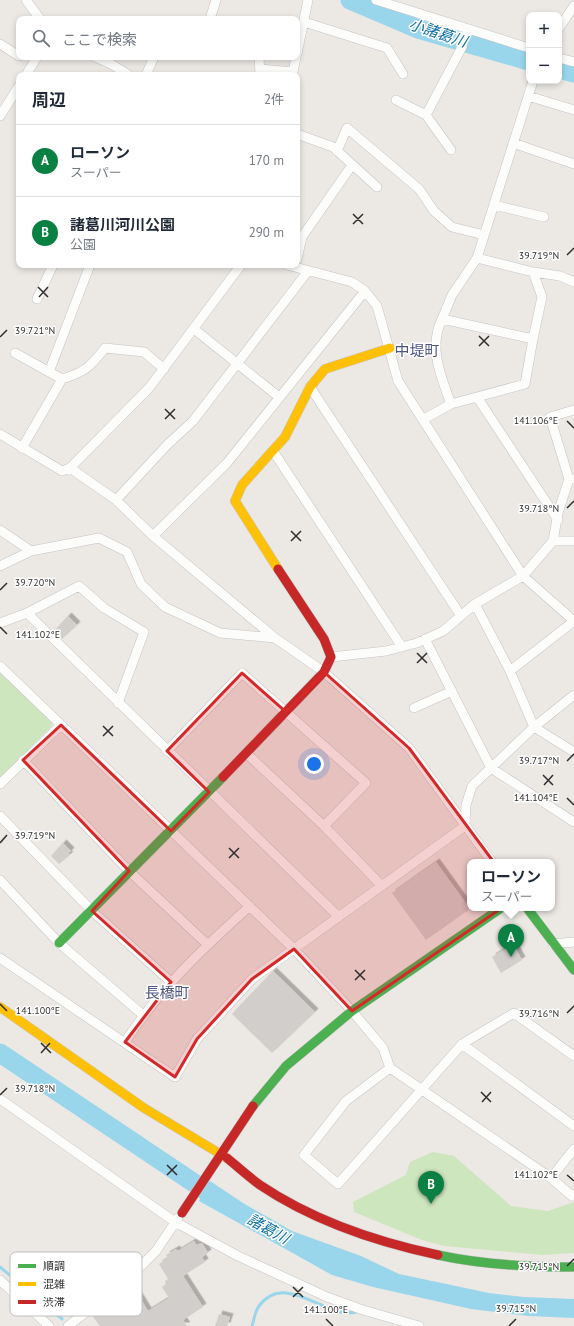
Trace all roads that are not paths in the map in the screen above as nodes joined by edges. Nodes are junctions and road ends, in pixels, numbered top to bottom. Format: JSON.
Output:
{"nodes":[{"id":1,"x":26,"y":0,"type":"edge"},
{"id":2,"x":216,"y":0,"type":"edge"},
{"id":3,"x":308,"y":0,"type":"edge"},
{"id":4,"x":376,"y":0,"type":"edge"},
{"id":5,"x":574,"y":6,"type":"edge"},
{"id":6,"x":38,"y":16,"type":"edge"},
{"id":7,"x":211,"y":16,"type":"edge"},
{"id":8,"x":304,"y":22,"type":"junction"},
{"id":9,"x":562,"y":24,"type":"edge"},
{"id":10,"x":465,"y":31,"type":"junction"},
{"id":11,"x":300,"y":41,"type":"edge"},
{"id":12,"x":0,"y":44,"type":"edge"},
{"id":13,"x":526,"y":47,"type":"edge"},
{"id":14,"x":16,"y":54,"type":"edge"},
{"id":15,"x":562,"y":59,"type":"edge"},
{"id":16,"x":102,"y":60,"type":"edge"},
{"id":17,"x":153,"y":60,"type":"edge"},
{"id":18,"x":259,"y":60,"type":"edge"},
{"id":19,"x":296,"y":60,"type":"edge"},
{"id":20,"x":35,"y":61,"type":"edge"},
{"id":21,"x":574,"y":62,"type":"edge"},
{"id":22,"x":28,"y":72,"type":"edge"},
{"id":23,"x":124,"y":72,"type":"edge"},
{"id":24,"x":147,"y":72,"type":"edge"},
{"id":25,"x":260,"y":72,"type":"edge"},
{"id":26,"x":293,"y":72,"type":"edge"},
{"id":27,"x":293,"y":72,"type":"edge"},
{"id":28,"x":403,"y":74,"type":"dead end"},
{"id":29,"x":532,"y":84,"type":"edge"},
{"id":30,"x":16,"y":91,"type":"edge"},
{"id":31,"x":528,"y":96,"type":"junction"},
{"id":32,"x":396,"y":100,"type":"dead end"},
{"id":33,"x":574,"y":110,"type":"edge"},
{"id":34,"x":0,"y":116,"type":"edge"},
{"id":35,"x":426,"y":116,"type":"junction"},
{"id":36,"x":300,"y":135,"type":"edge"},
{"id":37,"x":513,"y":143,"type":"junction"},
{"id":38,"x":451,"y":150,"type":"dead end"},
{"id":39,"x":337,"y":151,"type":"junction"},
{"id":40,"x":574,"y":164,"type":"edge"},
{"id":41,"x":352,"y":165,"type":"junction"},
{"id":42,"x":377,"y":187,"type":"dead end"},
{"id":43,"x":494,"y":205,"type":"junction"},
{"id":44,"x":544,"y":217,"type":"dead end"},
{"id":45,"x":484,"y":235,"type":"junction"},
{"id":46,"x":300,"y":244,"type":"edge"},
{"id":47,"x":477,"y":258,"type":"junction"},
{"id":48,"x":300,"y":267,"type":"edge"},
{"id":49,"x":52,"y":268,"type":"edge"},
{"id":50,"x":89,"y":268,"type":"edge"},
{"id":51,"x":239,"y":268,"type":"edge"},
{"id":52,"x":308,"y":271,"type":"junction"},
{"id":53,"x":533,"y":272,"type":"junction"},
{"id":54,"x":574,"y":282,"type":"edge"},
{"id":55,"x":365,"y":291,"type":"junction"},
{"id":56,"x":36,"y":299,"type":"dead end"},
{"id":57,"x":442,"y":319,"type":"junction"},
{"id":58,"x":194,"y":329,"type":"junction"},
{"id":59,"x":533,"y":339,"type":"junction"},
{"id":60,"x":390,"y":348,"type":"junction"},
{"id":61,"x":15,"y":353,"type":"dead end"},
{"id":62,"x":237,"y":364,"type":"junction"},
{"id":63,"x":164,"y":369,"type":"junction"},
{"id":64,"x":49,"y":372,"type":"junction"},
{"id":65,"x":62,"y":379,"type":"junction"},
{"id":66,"x":310,"y":387,"type":"junction"},
{"id":67,"x":279,"y":397,"type":"junction"},
{"id":68,"x":477,"y":397,"type":"junction"},
{"id":69,"x":451,"y":404,"type":"junction"},
{"id":70,"x":574,"y":410,"type":"edge"},
{"id":71,"x":424,"y":419,"type":"junction"},
{"id":72,"x":0,"y":434,"type":"edge"},
{"id":73,"x":22,"y":448,"type":"junction"},
{"id":74,"x":273,"y":451,"type":"junction"},
{"id":75,"x":70,"y":468,"type":"junction"},
{"id":76,"x":571,"y":479,"type":"edge"},
{"id":77,"x":116,"y":500,"type":"junction"},
{"id":78,"x":558,"y":520,"type":"junction"},
{"id":79,"x":0,"y":530,"type":"edge"},
{"id":80,"x":153,"y":536,"type":"junction"},
{"id":81,"x":553,"y":541,"type":"junction"},
{"id":82,"x":574,"y":542,"type":"edge"},
{"id":83,"x":31,"y":551,"type":"junction"},
{"id":84,"x":0,"y":566,"type":"edge"},
{"id":85,"x":523,"y":576,"type":"junction"},
{"id":86,"x":474,"y":604,"type":"junction"},
{"id":87,"x":27,"y":613,"type":"junction"},
{"id":88,"x":461,"y":616,"type":"junction"},
{"id":89,"x":574,"y":621,"type":"edge"},
{"id":90,"x":0,"y":623,"type":"edge"},
{"id":91,"x":274,"y":638,"type":"junction"},
{"id":92,"x":425,"y":639,"type":"junction"},
{"id":93,"x":402,"y":647,"type":"junction"},
{"id":94,"x":331,"y":657,"type":"junction"},
{"id":95,"x":0,"y":666,"type":"edge"},
{"id":96,"x":510,"y":671,"type":"junction"},
{"id":97,"x":324,"y":672,"type":"junction"},
{"id":98,"x":452,"y":691,"type":"junction"},
{"id":99,"x":574,"y":695,"type":"edge"},
{"id":100,"x":118,"y":703,"type":"junction"},
{"id":101,"x":414,"y":708,"type":"dead end"},
{"id":102,"x":286,"y":712,"type":"junction"},
{"id":103,"x":60,"y":725,"type":"junction"},
{"id":104,"x":534,"y":727,"type":"junction"},
{"id":105,"x":167,"y":751,"type":"junction"},
{"id":106,"x":574,"y":752,"type":"edge"},
{"id":107,"x":246,"y":753,"type":"junction"},
{"id":108,"x":23,"y":760,"type":"junction"},
{"id":109,"x":491,"y":768,"type":"junction"},
{"id":110,"x":0,"y":784,"type":"edge"},
{"id":111,"x":209,"y":792,"type":"junction"},
{"id":112,"x":0,"y":816,"type":"edge"},
{"id":113,"x":574,"y":822,"type":"edge"},
{"id":114,"x":324,"y":826,"type":"junction"},
{"id":115,"x":465,"y":826,"type":"junction"},
{"id":116,"x":171,"y":831,"type":"junction"},
{"id":117,"x":490,"y":859,"type":"edge"},
{"id":118,"x":129,"y":871,"type":"junction"},
{"id":119,"x":0,"y":880,"type":"edge"},
{"id":120,"x":382,"y":886,"type":"junction"},
{"id":121,"x":250,"y":906,"type":"junction"},
{"id":122,"x":92,"y":911,"type":"junction"},
{"id":123,"x":497,"y":911,"type":"edge"},
{"id":124,"x":529,"y":911,"type":"edge"},
{"id":125,"x":339,"y":917,"type":"junction"},
{"id":126,"x":574,"y":942,"type":"edge"},
{"id":127,"x":59,"y":943,"type":"junction"},
{"id":128,"x":208,"y":944,"type":"junction"},
{"id":129,"x":553,"y":944,"type":"junction"},
{"id":130,"x":294,"y":949,"type":"junction"},
{"id":131,"x":0,"y":958,"type":"edge"},
{"id":132,"x":574,"y":970,"type":"edge"},
{"id":133,"x":171,"y":982,"type":"junction"},
{"id":134,"x":0,"y":1007,"type":"edge"},
{"id":135,"x":352,"y":1011,"type":"junction"},
{"id":136,"x":143,"y":1015,"type":"junction"},
{"id":137,"x":125,"y":1042,"type":"junction"},
{"id":138,"x":462,"y":1044,"type":"junction"},
{"id":139,"x":574,"y":1056,"type":"edge"},
{"id":140,"x":390,"y":1068,"type":"junction"},
{"id":141,"x":422,"y":1090,"type":"junction"},
{"id":142,"x":0,"y":1099,"type":"edge"},
{"id":143,"x":574,"y":1126,"type":"edge"},
{"id":144,"x":574,"y":1149,"type":"edge"},
{"id":145,"x":218,"y":1157,"type":"junction"},
{"id":146,"x":551,"y":1178,"type":"junction"},
{"id":147,"x":574,"y":1194,"type":"edge"},
{"id":148,"x":175,"y":1222,"type":"junction"},
{"id":149,"x":142,"y":1265,"type":"edge"},
{"id":150,"x":574,"y":1267,"type":"edge"},
{"id":151,"x":0,"y":1280,"type":"edge"},
{"id":152,"x":10,"y":1289,"type":"edge"},
{"id":153,"x":38,"y":1316,"type":"edge"},
{"id":154,"x":81,"y":1316,"type":"edge"},
{"id":155,"x":49,"y":1326,"type":"edge"},
{"id":156,"x":68,"y":1326,"type":"edge"},
{"id":157,"x":420,"y":1326,"type":"edge"}],
"edges":[{"from":1,"to":6,"type":"street"},
{"from":2,"to":7,"type":"street"},
{"from":3,"to":8,"type":"street"},
{"from":4,"to":10,"type":"street"},
{"from":5,"to":9,"type":"street"},
{"from":8,"to":11,"type":"street"},
{"from":8,"to":28,"type":"street"},
{"from":10,"to":13,"type":"street"},
{"from":10,"to":35,"type":"street"},
{"from":12,"to":14,"type":"street"},
{"from":15,"to":21,"type":"street"},
{"from":16,"to":23,"type":"street"},
{"from":17,"to":24,"type":"street"},
{"from":18,"to":25,"type":"street"},
{"from":19,"to":27,"type":"street"},
{"from":20,"to":22,"type":"street"},
{"from":25,"to":26,"type":"street"},
{"from":29,"to":31,"type":"street"},
{"from":30,"to":34,"type":"street"},
{"from":31,"to":33,"type":"street"},
{"from":31,"to":37,"type":"street"},
{"from":32,"to":35,"type":"street"},
{"from":35,"to":38,"type":"street"},
{"from":36,"to":39,"type":"street"},
{"from":37,"to":40,"type":"street"},
{"from":37,"to":43,"type":"street"},
{"from":39,"to":41,"type":"street"},
{"from":39,"to":45,"type":"street"},
{"from":41,"to":42,"type":"street"},
{"from":41,"to":46,"type":"street"},
{"from":43,"to":44,"type":"street"},
{"from":43,"to":45,"type":"street"},
{"from":45,"to":47,"type":"street"},
{"from":47,"to":53,"type":"street"},
{"from":47,"to":57,"type":"street"},
{"from":48,"to":52,"type":"street"},
{"from":49,"to":56,"type":"street"},
{"from":50,"to":64,"type":"street"},
{"from":51,"to":58,"type":"street"},
{"from":52,"to":55,"type":"street"},
{"from":52,"to":62,"type":"street"},
{"from":53,"to":54,"type":"street"},
{"from":53,"to":59,"type":"street"},
{"from":55,"to":60,"type":"street"},
{"from":55,"to":67,"type":"street"},
{"from":57,"to":59,"type":"street"},
{"from":57,"to":69,"type":"street"},
{"from":58,"to":62,"type":"street"},
{"from":58,"to":63,"type":"street"},
{"from":59,"to":68,"type":"street"},
{"from":60,"to":66,"type":"street"},
{"from":60,"to":71,"type":"street"},
{"from":61,"to":64,"type":"street"},
{"from":62,"to":67,"type":"street"},
{"from":62,"to":77,"type":"street"},
{"from":63,"to":65,"type":"street"},
{"from":63,"to":75,"type":"street"},
{"from":64,"to":65,"type":"street"},
{"from":65,"to":73,"type":"street"},
{"from":66,"to":74,"type":"street"},
{"from":66,"to":88,"type":"street"},
{"from":67,"to":80,"type":"street"},
{"from":68,"to":69,"type":"street"},
{"from":68,"to":78,"type":"street"},
{"from":69,"to":71,"type":"street"},
{"from":70,"to":76,"type":"street"},
{"from":71,"to":85,"type":"street"},
{"from":72,"to":73,"type":"street"},
{"from":73,"to":75,"type":"street"},
{"from":74,"to":93,"type":"street"},
{"from":74,"to":94,"type":"street"},
{"from":75,"to":77,"type":"street"},
{"from":76,"to":78,"type":"street"},
{"from":77,"to":80,"type":"street"},
{"from":78,"to":81,"type":"street"},
{"from":79,"to":83,"type":"street"},
{"from":80,"to":91,"type":"street"},
{"from":81,"to":82,"type":"street"},
{"from":81,"to":85,"type":"street"},
{"from":83,"to":84,"type":"street"},
{"from":83,"to":91,"type":"street"},
{"from":85,"to":86,"type":"street"},
{"from":85,"to":89,"type":"street"},
{"from":86,"to":88,"type":"street"},
{"from":86,"to":96,"type":"street"},
{"from":87,"to":90,"type":"street"},
{"from":87,"to":100,"type":"street"},
{"from":87,"to":100,"type":"street"},
{"from":88,"to":92,"type":"street"},
{"from":89,"to":96,"type":"street"},
{"from":91,"to":97,"type":"street"},
{"from":92,"to":93,"type":"street"},
{"from":92,"to":98,"type":"street"},
{"from":93,"to":94,"type":"street"},
{"from":94,"to":97,"type":"street"},
{"from":95,"to":103,"type":"street"},
{"from":96,"to":104,"type":"street"},
{"from":97,"to":102,"type":"street"},
{"from":97,"to":115,"type":"street"},
{"from":98,"to":101,"type":"street"},
{"from":98,"to":109,"type":"street"},
{"from":99,"to":104,"type":"street"},
{"from":100,"to":105,"type":"street"},
{"from":102,"to":105,"type":"street"},
{"from":102,"to":107,"type":"street"},
{"from":102,"to":114,"type":"street"},
{"from":103,"to":108,"type":"street"},
{"from":103,"to":116,"type":"street"},
{"from":104,"to":106,"type":"street"},
{"from":104,"to":109,"type":"street"},
{"from":105,"to":111,"type":"street"},
{"from":107,"to":111,"type":"street"},
{"from":107,"to":114,"type":"street"},
{"from":108,"to":110,"type":"street"},
{"from":108,"to":118,"type":"street"},
{"from":109,"to":113,"type":"street"},
{"from":109,"to":115,"type":"street"},
{"from":111,"to":116,"type":"street"},
{"from":111,"to":125,"type":"street"},
{"from":112,"to":122,"type":"street"},
{"from":114,"to":120,"type":"street"},
{"from":115,"to":117,"type":"street"},
{"from":115,"to":120,"type":"street"},
{"from":116,"to":118,"type":"street"},
{"from":116,"to":121,"type":"street"},
{"from":118,"to":122,"type":"street"},
{"from":118,"to":128,"type":"street"},
{"from":119,"to":127,"type":"street"},
{"from":120,"to":125,"type":"street"},
{"from":121,"to":128,"type":"street"},
{"from":121,"to":130,"type":"street"},
{"from":122,"to":127,"type":"street"},
{"from":122,"to":133,"type":"street"},
{"from":123,"to":135,"type":"street"},
{"from":124,"to":129,"type":"street"},
{"from":125,"to":130,"type":"street"},
{"from":126,"to":129,"type":"street"},
{"from":127,"to":136,"type":"street"},
{"from":128,"to":133,"type":"street"},
{"from":129,"to":132,"type":"street"},
{"from":130,"to":135,"type":"street"},
{"from":130,"to":137,"type":"street"},
{"from":131,"to":137,"type":"street"},
{"from":133,"to":136,"type":"street"},
{"from":134,"to":145,"type":"street"},
{"from":135,"to":140,"type":"street"},
{"from":135,"to":145,"type":"street"},
{"from":136,"to":137,"type":"street"},
{"from":138,"to":139,"type":"street"},
{"from":138,"to":141,"type":"street"},
{"from":138,"to":143,"type":"street"},
{"from":140,"to":141,"type":"street"},
{"from":140,"to":141,"type":"street"},
{"from":141,"to":146,"type":"street"},
{"from":142,"to":148,"type":"street"},
{"from":144,"to":146,"type":"street"},
{"from":145,"to":148,"type":"street"},
{"from":145,"to":150,"type":"street"},
{"from":146,"to":147,"type":"street"},
{"from":148,"to":149,"type":"street"},
{"from":148,"to":157,"type":"street"},
{"from":151,"to":152,"type":"street"},
{"from":153,"to":155,"type":"street"},
{"from":154,"to":156,"type":"street"}]}
